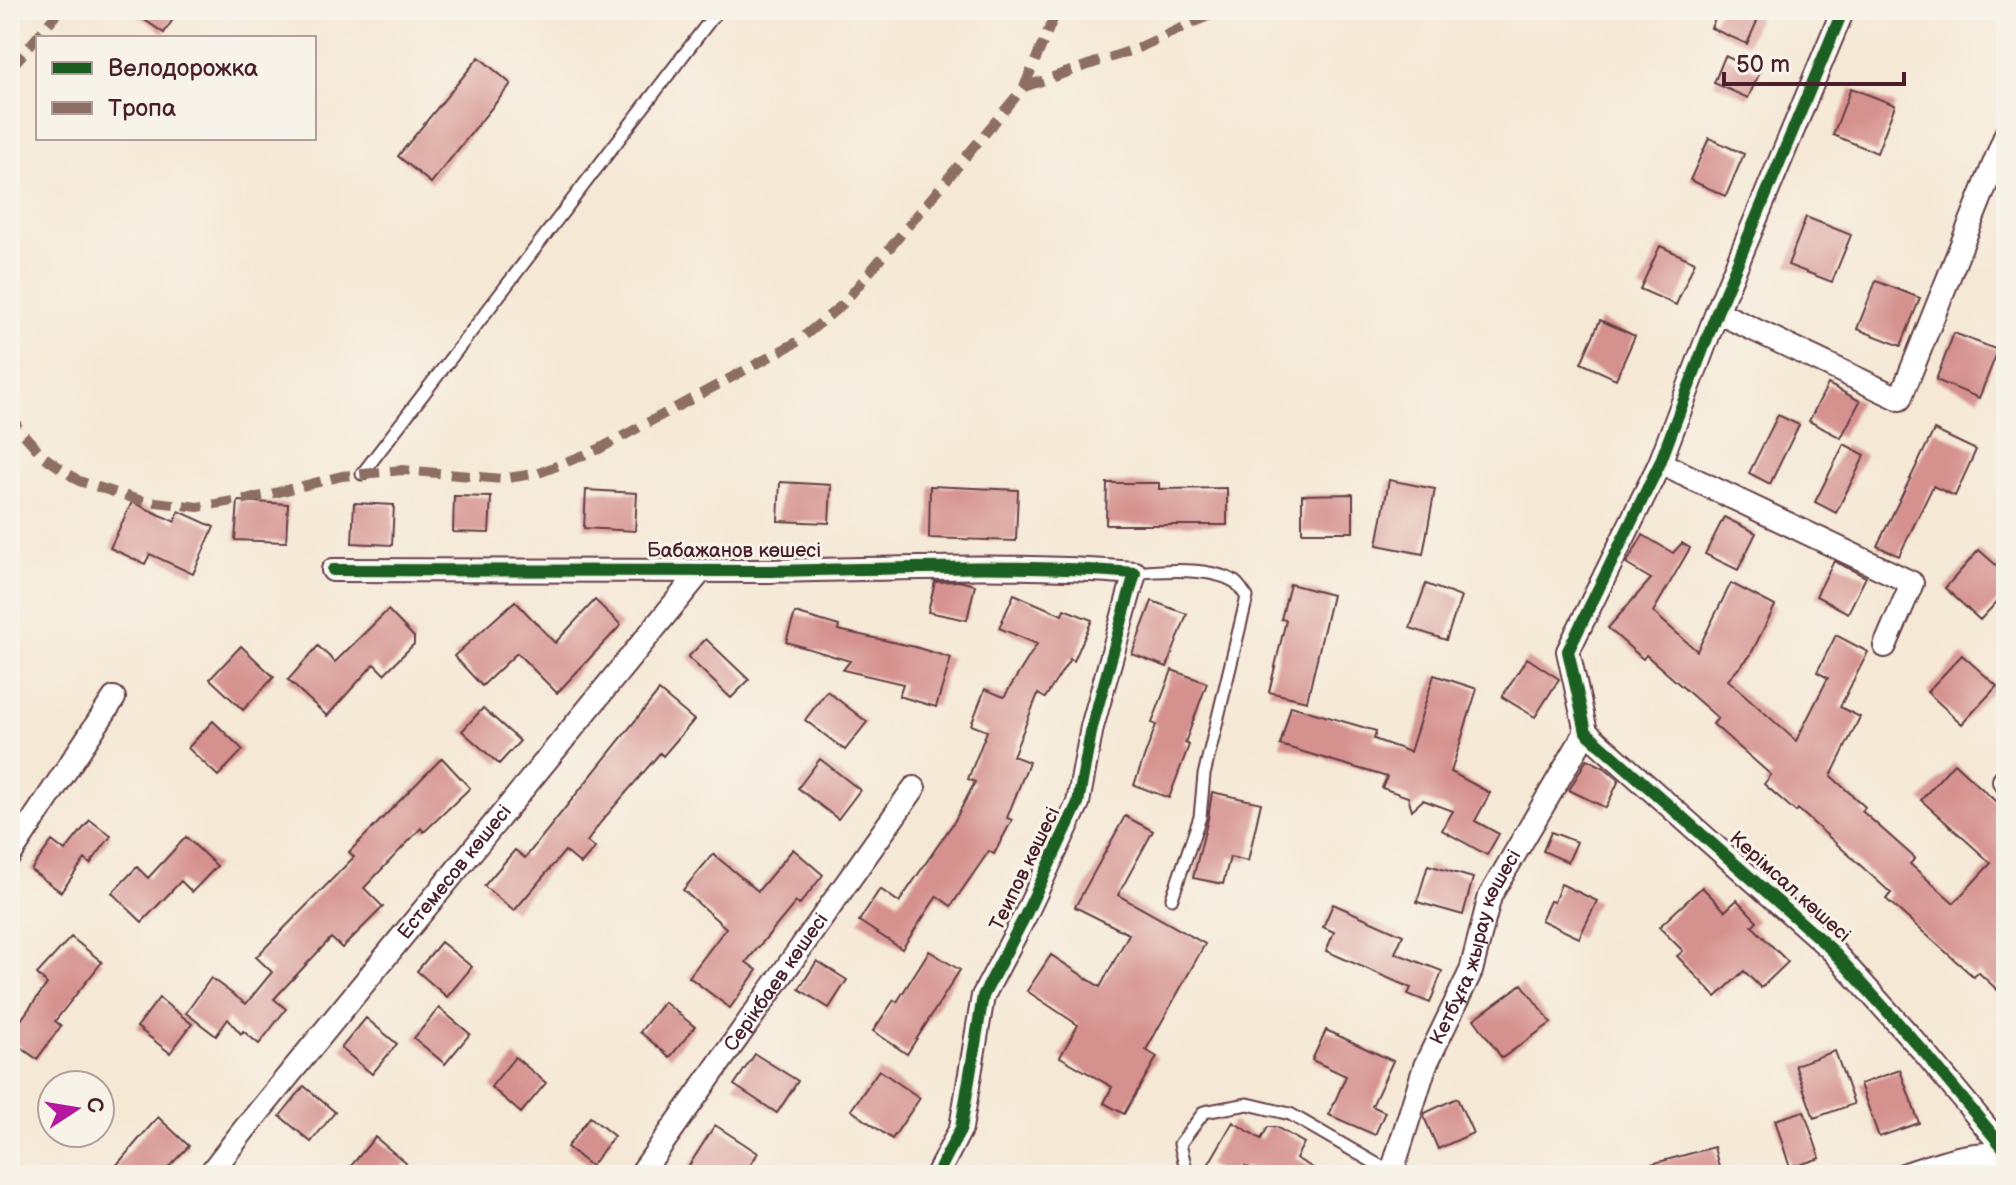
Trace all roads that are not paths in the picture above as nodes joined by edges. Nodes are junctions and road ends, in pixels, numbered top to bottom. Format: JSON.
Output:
{"nodes":[{"id":1,"x":718,"y":10,"type":"edge"},
{"id":2,"x":1843,"y":10,"type":"edge"},
{"id":3,"x":2006,"y":134,"type":"edge"},
{"id":4,"x":1717,"y":312,"type":"junction"},
{"id":5,"x":1660,"y":463,"type":"junction"},
{"id":6,"x":362,"y":474,"type":"dead end"},
{"id":7,"x":333,"y":570,"type":"dead end"},
{"id":8,"x":701,"y":571,"type":"junction"},
{"id":9,"x":1135,"y":573,"type":"junction"},
{"id":10,"x":1885,"y":646,"type":"dead end"},
{"id":11,"x":114,"y":698,"type":"dead end"},
{"id":12,"x":1586,"y":732,"type":"junction"},
{"id":13,"x":914,"y":788,"type":"dead end"},
{"id":14,"x":10,"y":855,"type":"edge"},
{"id":15,"x":1172,"y":898,"type":"dead end"},
{"id":16,"x":2006,"y":1153,"type":"edge"},
{"id":17,"x":1392,"y":1174,"type":"edge"},
{"id":18,"x":209,"y":1175,"type":"edge"},
{"id":19,"x":640,"y":1175,"type":"edge"},
{"id":20,"x":937,"y":1175,"type":"edge"},
{"id":21,"x":1194,"y":1175,"type":"edge"},
{"id":22,"x":1903,"y":1175,"type":"edge"}],
"edges":[{"from":1,"to":6,"type":"lane"},
{"from":2,"to":4,"type":"street"},
{"from":3,"to":4,"type":"street"},
{"from":4,"to":5,"type":"street"},
{"from":5,"to":10,"type":"street"},
{"from":5,"to":12,"type":"street"},
{"from":7,"to":8,"type":"street","name":"Бабажанов көшесі"},
{"from":8,"to":9,"type":"street","name":"Бабажанов көшесі"},
{"from":8,"to":18,"type":"street","name":"Естемесов көшесі"},
{"from":9,"to":15,"type":"lane"},
{"from":9,"to":20,"type":"street","name":"Теипов көшесі"},
{"from":11,"to":14,"type":"street"},
{"from":12,"to":16,"type":"street","name":"Керімсал көшесі"},
{"from":12,"to":17,"type":"street","name":"Кетбұға жырау көшесі"},
{"from":13,"to":19,"type":"street","name":"Серікбаев көшесі"},
{"from":16,"to":22,"type":"street"},
{"from":17,"to":21,"type":"lane"}]}
